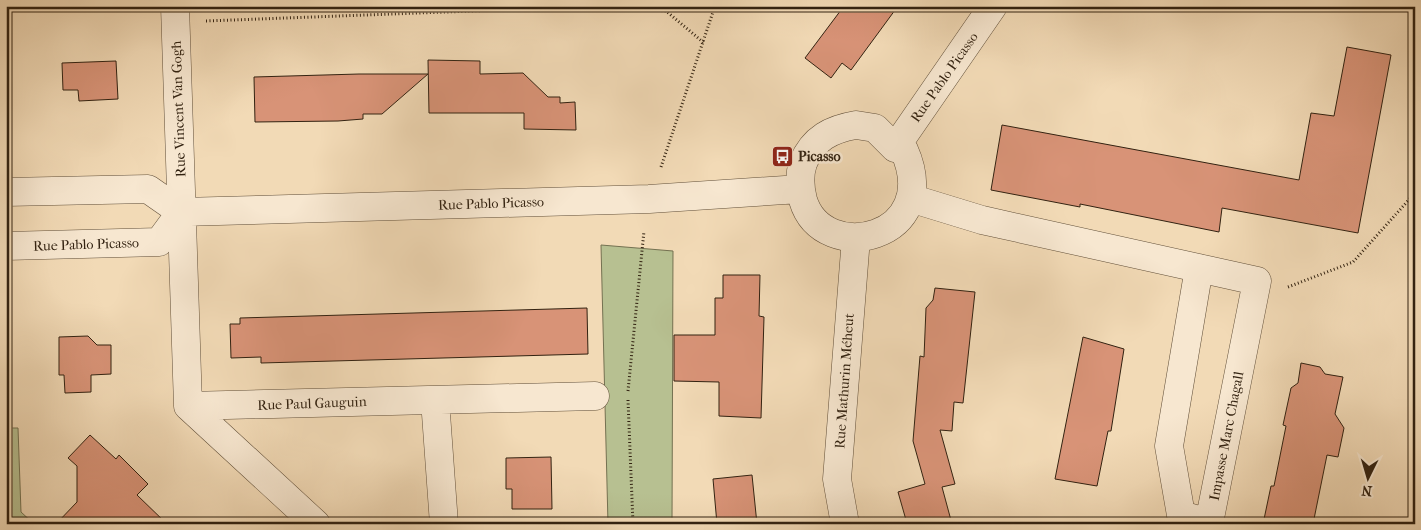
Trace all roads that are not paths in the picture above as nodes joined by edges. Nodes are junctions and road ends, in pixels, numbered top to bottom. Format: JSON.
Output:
{"nodes":[{"id":1,"x":993,"y":6,"type":"edge"},
{"id":2,"x":175,"y":14,"type":"edge"},
{"id":3,"x":894,"y":148,"type":"junction"},
{"id":4,"x":800,"y":189,"type":"junction"},
{"id":5,"x":6,"y":192,"type":"edge"},
{"id":6,"x":910,"y":198,"type":"junction"},
{"id":7,"x":181,"y":212,"type":"junction"},
{"id":8,"x":856,"y":238,"type":"junction"},
{"id":9,"x":6,"y":246,"type":"edge"},
{"id":10,"x":1199,"y":268,"type":"junction"},
{"id":11,"x":595,"y":396,"type":"dead end"},
{"id":12,"x":435,"y":400,"type":"junction"},
{"id":13,"x":188,"y":406,"type":"junction"},
{"id":14,"x":316,"y":524,"type":"edge"},
{"id":15,"x":444,"y":524,"type":"edge"},
{"id":16,"x":844,"y":524,"type":"edge"}],
"edges":[{"from":1,"to":3,"type":"street","name":"Rue Pablo Picasso"},
{"from":2,"to":7,"type":"street","name":"Rue Vincent Van Gogh"},
{"from":3,"to":4,"type":"street"},
{"from":3,"to":6,"type":"street"},
{"from":4,"to":7,"type":"street","name":"Rue Pablo Picasso"},
{"from":4,"to":8,"type":"street"},
{"from":5,"to":7,"type":"street"},
{"from":6,"to":8,"type":"street"},
{"from":6,"to":10,"type":"street","name":"Impasse Marc Chagall"},
{"from":7,"to":9,"type":"street","name":"Rue Pablo Picasso"},
{"from":7,"to":13,"type":"street"},
{"from":8,"to":16,"type":"street","name":"Rue Mathurin Méheut"},
{"from":10,"to":10,"type":"street","name":"Impasse Marc Chagall"},
{"from":11,"to":12,"type":"street","name":"Rue Paul Gauguin"},
{"from":12,"to":13,"type":"street","name":"Rue Paul Gauguin"},
{"from":12,"to":15,"type":"street"},
{"from":13,"to":14,"type":"street"}]}
